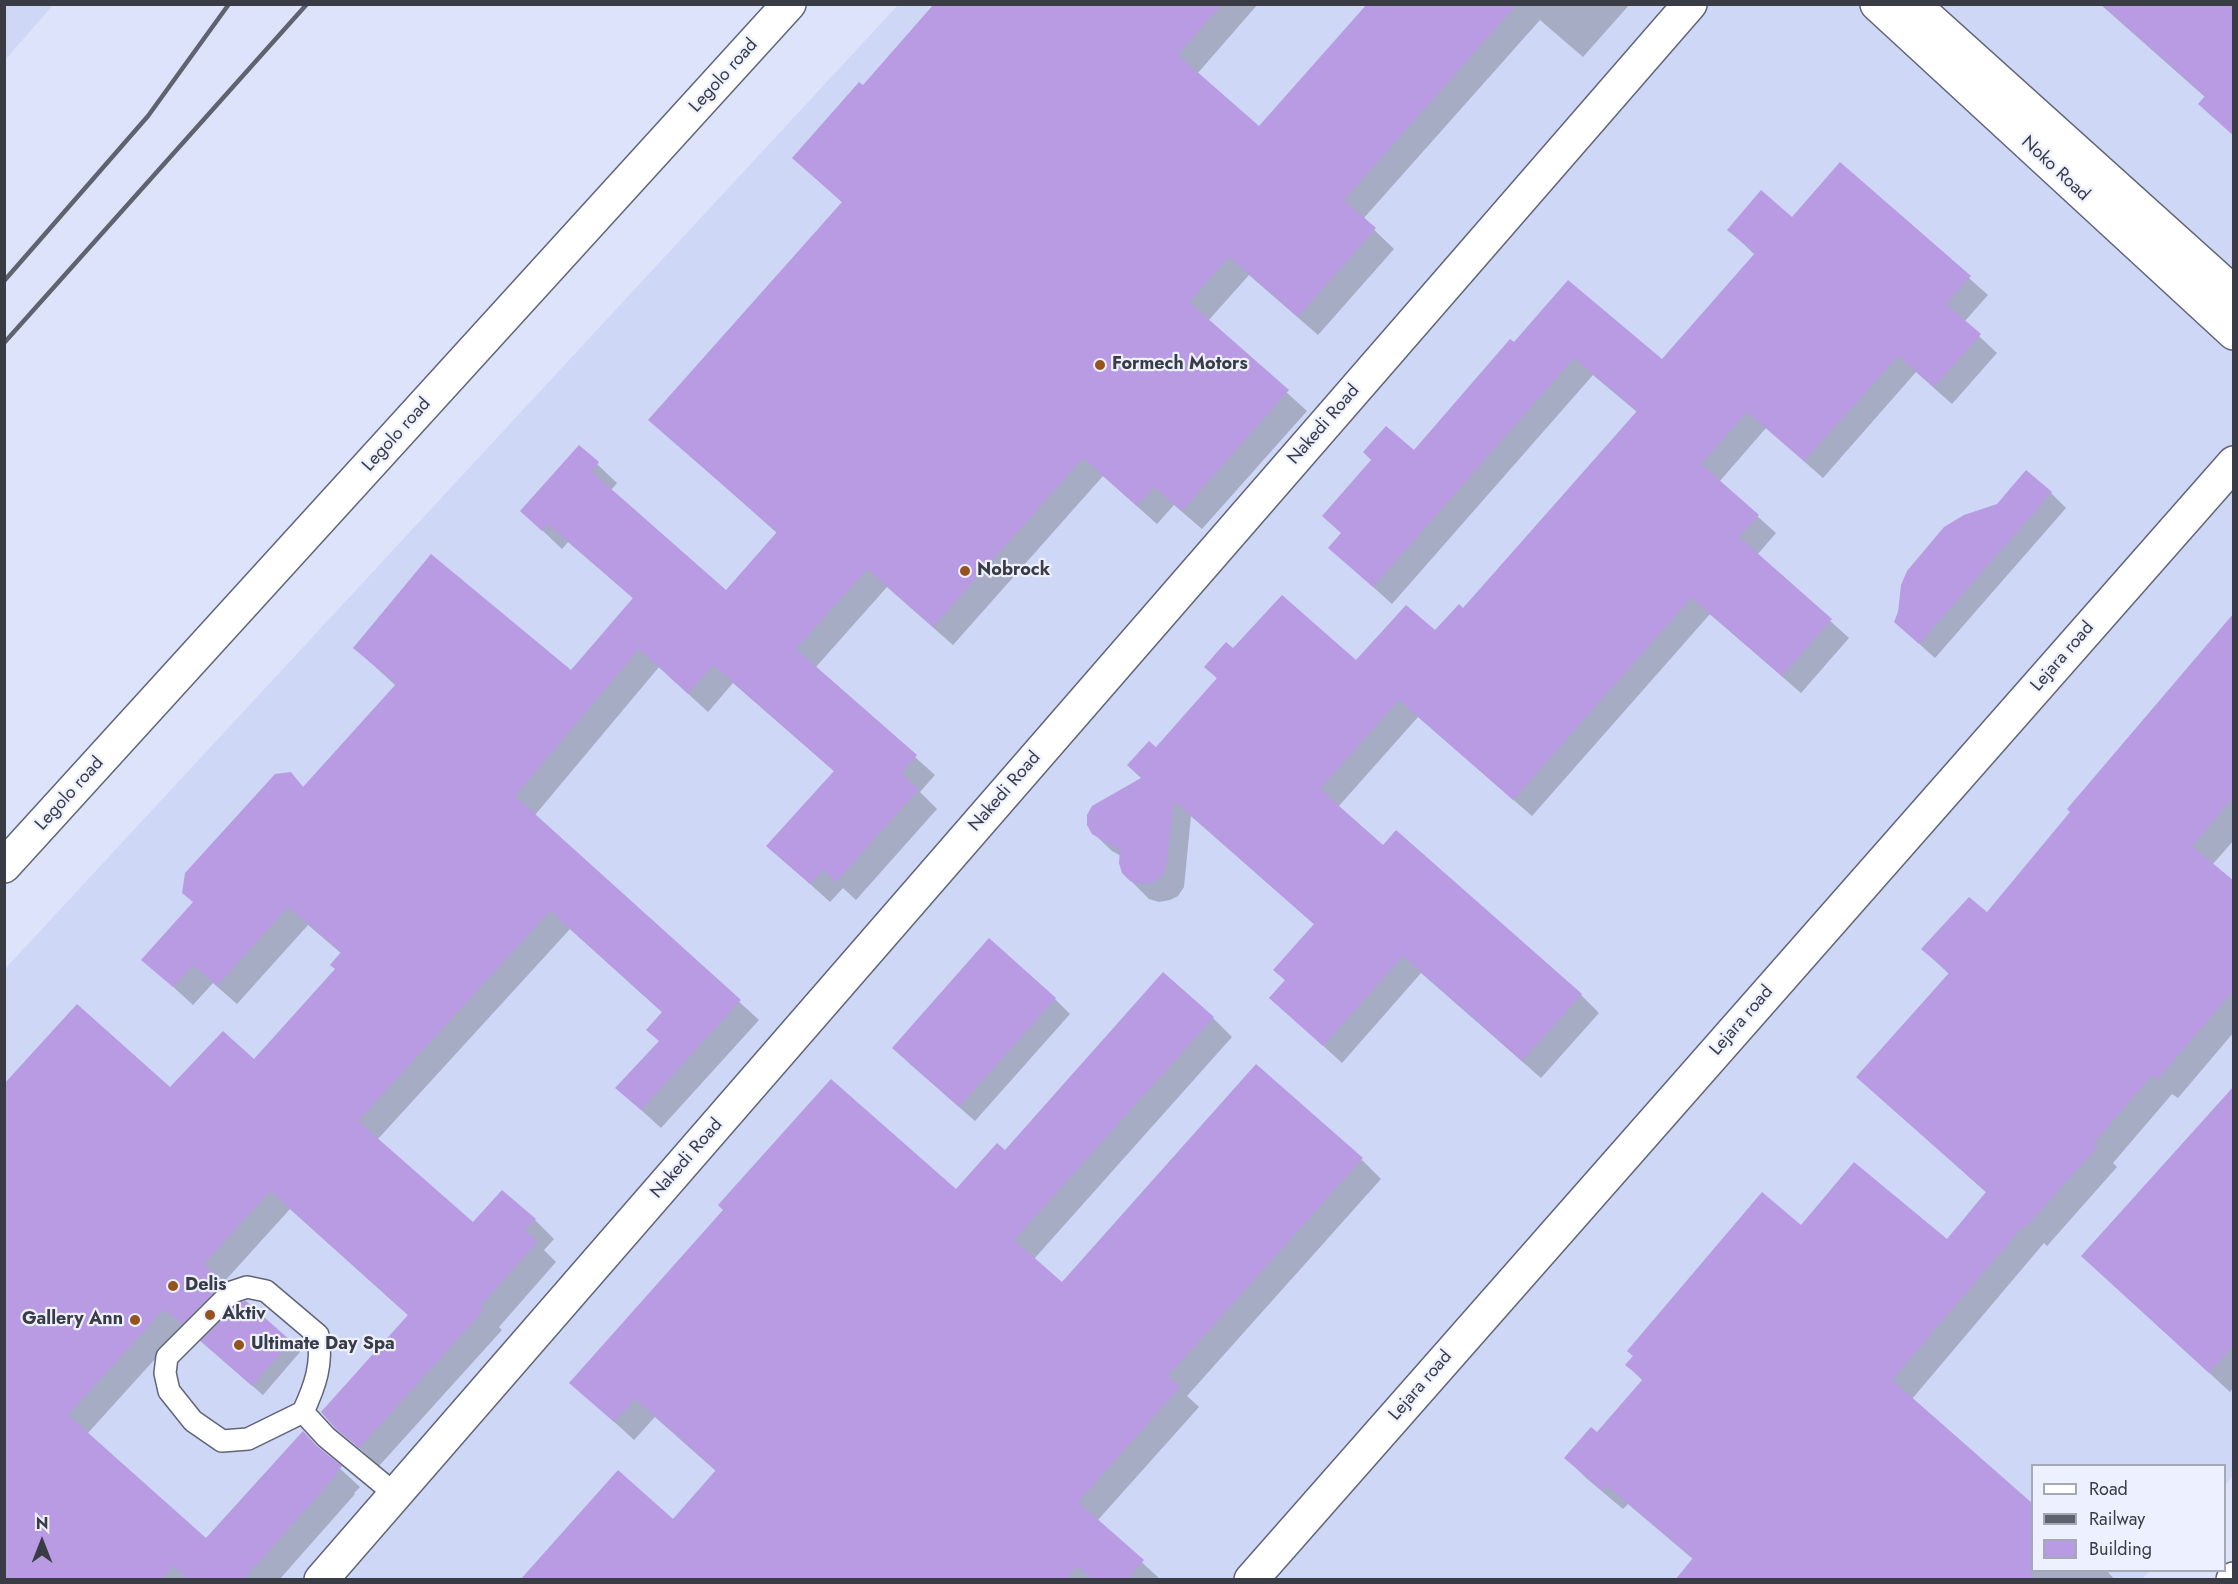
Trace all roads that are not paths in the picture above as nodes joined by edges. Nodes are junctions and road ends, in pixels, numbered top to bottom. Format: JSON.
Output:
{"nodes":[{"id":1,"x":789,"y":4,"type":"edge"},
{"id":2,"x":1690,"y":4,"type":"edge"},
{"id":3,"x":1877,"y":4,"type":"edge"},
{"id":4,"x":1913,"y":4,"type":"edge"},
{"id":5,"x":2234,"y":293,"type":"edge"},
{"id":6,"x":2234,"y":333,"type":"edge"},
{"id":7,"x":2234,"y":463,"type":"edge"},
{"id":8,"x":4,"y":866,"type":"edge"},
{"id":9,"x":303,"y":1412,"type":"junction"},
{"id":10,"x":395,"y":1494,"type":"junction"},
{"id":11,"x":321,"y":1580,"type":"edge"},
{"id":12,"x":1251,"y":1580,"type":"edge"}],
"edges":[{"from":1,"to":8,"type":"street","name":"Legolo road"},
{"from":2,"to":10,"type":"street","name":"Nakedi Road"},
{"from":3,"to":6,"type":"street","name":"Noko Road"},
{"from":4,"to":5,"type":"street"},
{"from":7,"to":12,"type":"street","name":"Lejara road"},
{"from":9,"to":9,"type":"lane"},
{"from":9,"to":10,"type":"lane"},
{"from":10,"to":11,"type":"street","name":"Nakedi Road"}]}
